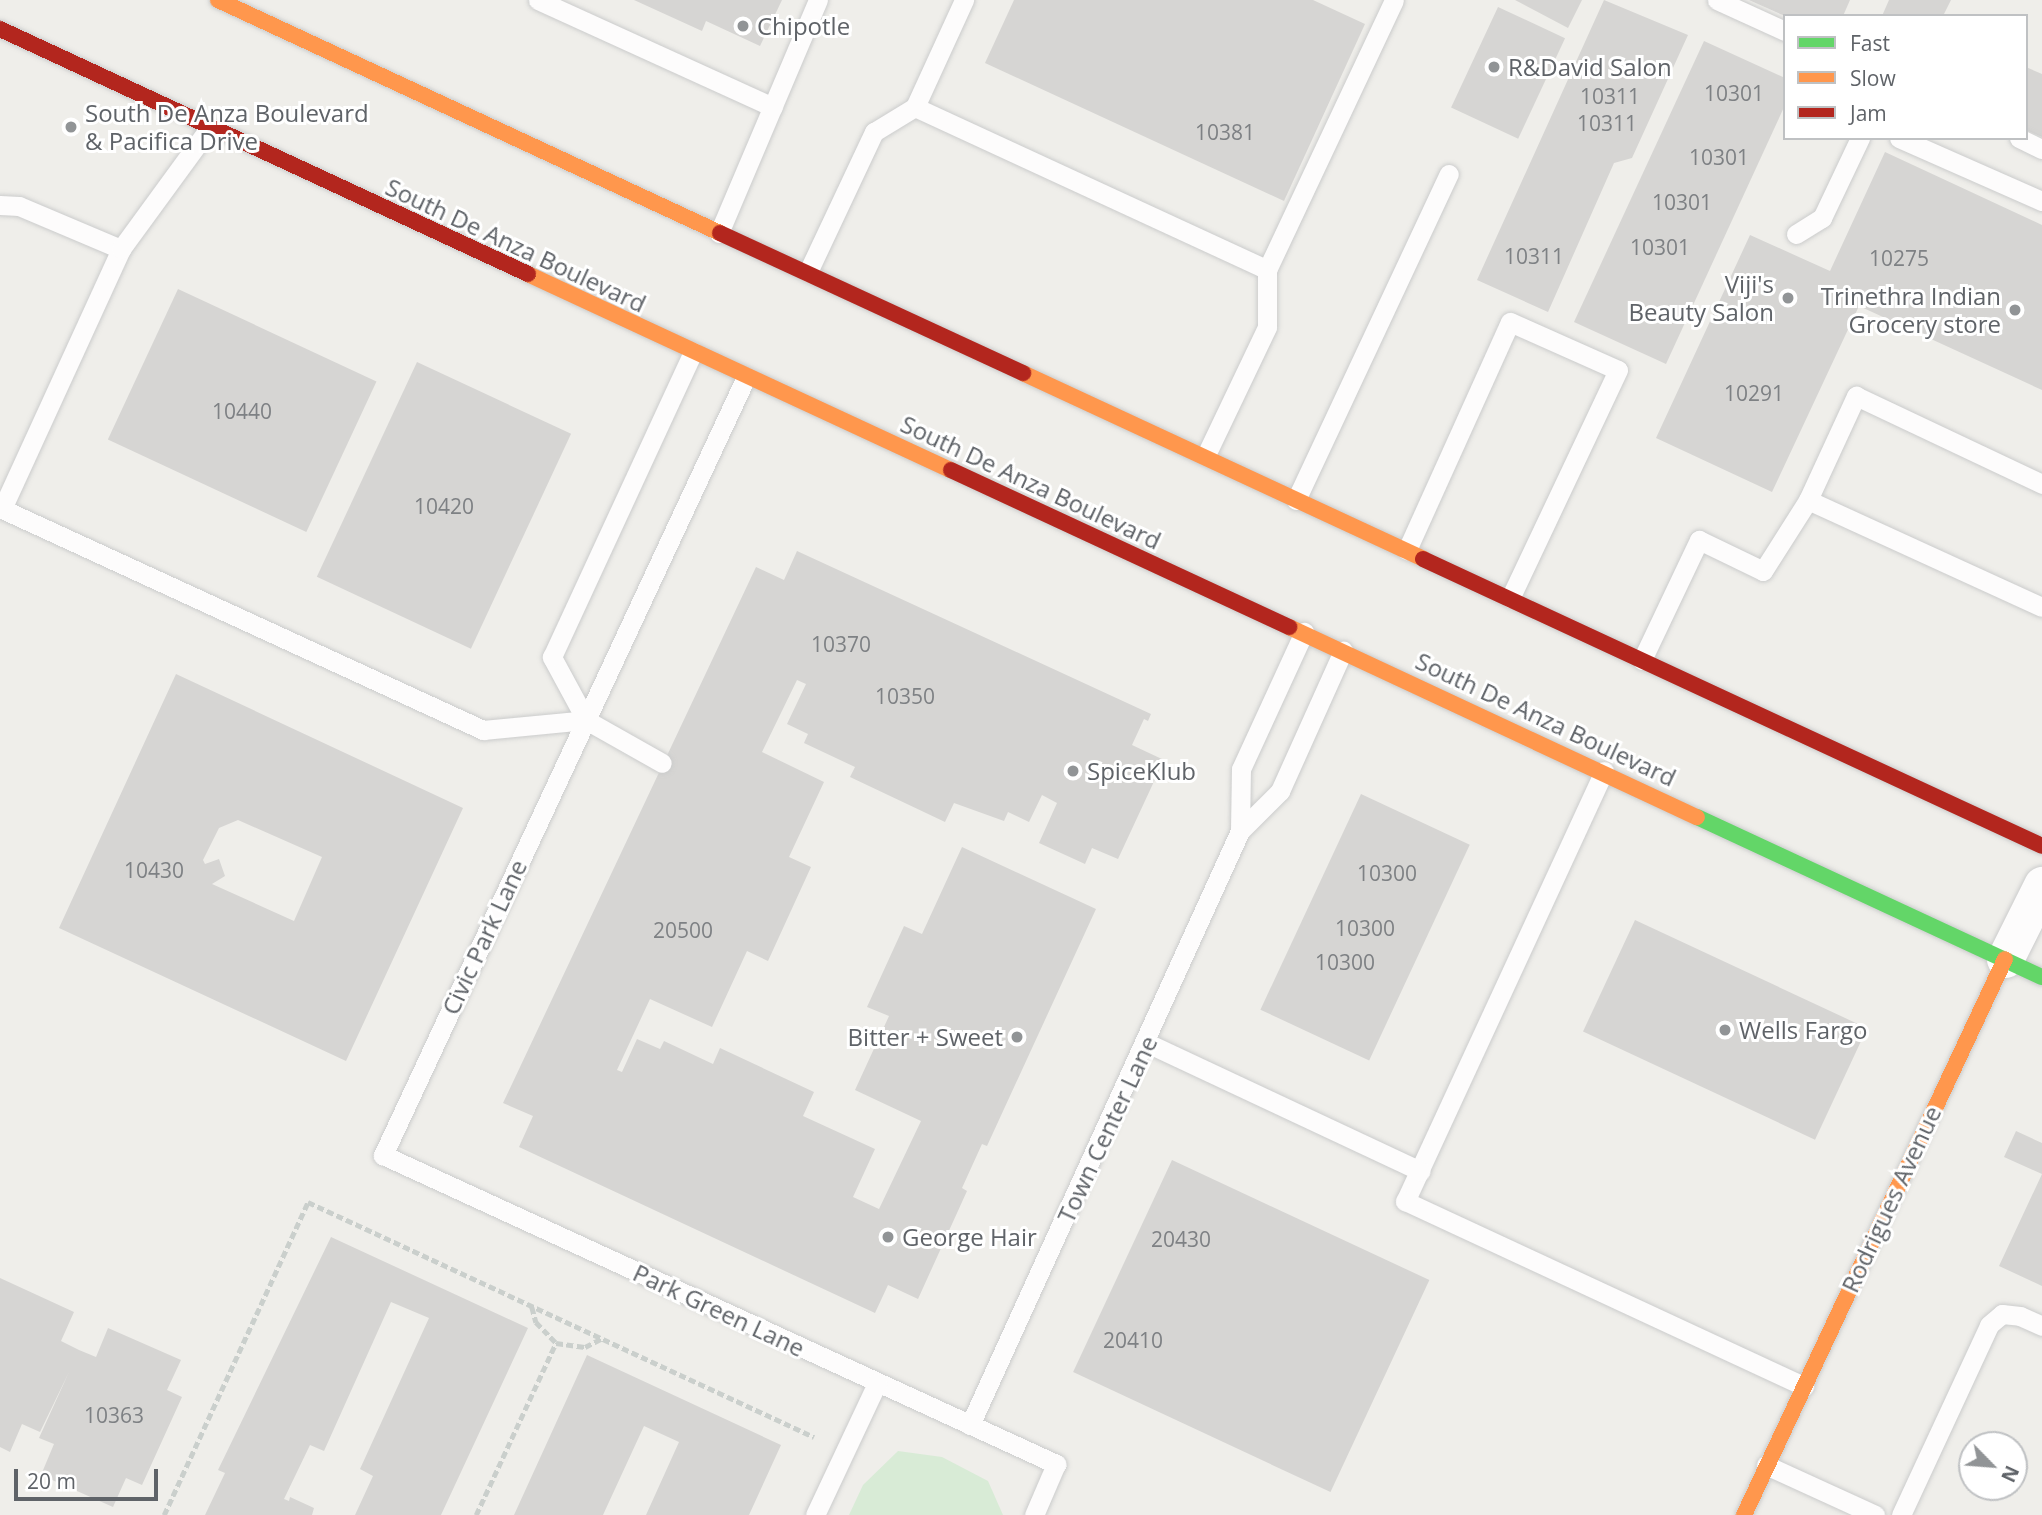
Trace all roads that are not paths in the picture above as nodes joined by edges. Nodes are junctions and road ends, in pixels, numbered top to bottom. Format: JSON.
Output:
{"nodes":[{"id":1,"x":218,"y":0,"type":"edge"},
{"id":2,"x":538,"y":0,"type":"edge"},
{"id":3,"x":818,"y":0,"type":"edge"},
{"id":4,"x":964,"y":0,"type":"edge"},
{"id":5,"x":1394,"y":0,"type":"edge"},
{"id":6,"x":1717,"y":0,"type":"edge"},
{"id":7,"x":0,"y":29,"type":"edge"},
{"id":8,"x":1783,"y":30,"type":"edge"},
{"id":9,"x":773,"y":107,"type":"junction"},
{"id":10,"x":915,"y":107,"type":"junction"},
{"id":11,"x":210,"y":127,"type":"junction"},
{"id":12,"x":1859,"y":140,"type":"edge"},
{"id":13,"x":1904,"y":140,"type":"edge"},
{"id":14,"x":2023,"y":140,"type":"edge"},
{"id":15,"x":2042,"y":149,"type":"edge"},
{"id":16,"x":1449,"y":174,"type":"dead end"},
{"id":17,"x":2042,"y":201,"type":"edge"},
{"id":18,"x":0,"y":205,"type":"edge"},
{"id":19,"x":719,"y":233,"type":"junction"},
{"id":20,"x":1796,"y":234,"type":"dead end"},
{"id":21,"x":121,"y":249,"type":"junction"},
{"id":22,"x":1268,"y":270,"type":"junction"},
{"id":23,"x":808,"y":272,"type":"junction"},
{"id":24,"x":693,"y":352,"type":"junction"},
{"id":25,"x":747,"y":377,"type":"junction"},
{"id":26,"x":1206,"y":456,"type":"junction"},
{"id":27,"x":2042,"y":484,"type":"edge"},
{"id":28,"x":1296,"y":500,"type":"junction"},
{"id":29,"x":1808,"y":500,"type":"junction"},
{"id":30,"x":1,"y":508,"type":"edge"},
{"id":31,"x":1407,"y":550,"type":"junction"},
{"id":32,"x":1510,"y":598,"type":"junction"},
{"id":33,"x":2042,"y":607,"type":"edge"},
{"id":34,"x":1304,"y":632,"type":"junction"},
{"id":35,"x":1343,"y":650,"type":"junction"},
{"id":36,"x":1642,"y":660,"type":"junction"},
{"id":37,"x":586,"y":720,"type":"junction"},
{"id":38,"x":662,"y":763,"type":"dead end"},
{"id":39,"x":1604,"y":771,"type":"junction"},
{"id":40,"x":1240,"y":831,"type":"junction"},
{"id":41,"x":2042,"y":846,"type":"edge"},
{"id":42,"x":2042,"y":885,"type":"edge"},
{"id":43,"x":2005,"y":959,"type":"junction"},
{"id":44,"x":2042,"y":977,"type":"edge"},
{"id":45,"x":1147,"y":1043,"type":"junction"},
{"id":46,"x":383,"y":1155,"type":"joint"},
{"id":47,"x":1420,"y":1171,"type":"junction"},
{"id":48,"x":2042,"y":1326,"type":"edge"},
{"id":49,"x":877,"y":1383,"type":"junction"},
{"id":50,"x":1804,"y":1385,"type":"junction"},
{"id":51,"x":970,"y":1425,"type":"junction"},
{"id":52,"x":1766,"y":1465,"type":"junction"},
{"id":53,"x":816,"y":1515,"type":"edge"},
{"id":54,"x":1034,"y":1515,"type":"edge"},
{"id":55,"x":1744,"y":1515,"type":"edge"},
{"id":56,"x":1875,"y":1515,"type":"edge"},
{"id":57,"x":1901,"y":1515,"type":"edge"}],
"edges":[{"from":1,"to":19,"type":"main road"},
{"from":2,"to":9,"type":"lane"},
{"from":3,"to":9,"type":"lane"},
{"from":4,"to":10,"type":"lane"},
{"from":5,"to":22,"type":"lane"},
{"from":6,"to":8,"type":"lane"},
{"from":7,"to":11,"type":"main road","name":"South De Anza Boulevard"},
{"from":9,"to":19,"type":"lane"},
{"from":10,"to":22,"type":"lane"},
{"from":10,"to":23,"type":"lane"},
{"from":11,"to":21,"type":"lane"},
{"from":11,"to":24,"type":"main road","name":"South De Anza Boulevard"},
{"from":12,"to":20,"type":"lane"},
{"from":13,"to":17,"type":"lane"},
{"from":14,"to":15,"type":"lane"},
{"from":16,"to":28,"type":"lane"},
{"from":18,"to":21,"type":"lane"},
{"from":19,"to":23,"type":"main road"},
{"from":21,"to":30,"type":"lane"},
{"from":22,"to":26,"type":"lane"},
{"from":23,"to":26,"type":"main road"},
{"from":24,"to":25,"type":"main road","name":"South De Anza Boulevard"},
{"from":24,"to":37,"type":"lane"},
{"from":25,"to":34,"type":"main road","name":"South De Anza Boulevard"},
{"from":25,"to":37,"type":"lane","name":"Civic Park Lane"},
{"from":26,"to":28,"type":"main road"},
{"from":27,"to":29,"type":"lane"},
{"from":28,"to":31,"type":"main road"},
{"from":29,"to":33,"type":"lane"},
{"from":29,"to":36,"type":"lane"},
{"from":30,"to":37,"type":"lane"},
{"from":31,"to":32,"type":"main road"},
{"from":31,"to":32,"type":"lane"},
{"from":32,"to":36,"type":"main road"},
{"from":34,"to":35,"type":"main road","name":"South De Anza Boulevard"},
{"from":34,"to":40,"type":"lane","name":"Town Center Lane"},
{"from":35,"to":39,"type":"main road","name":"South De Anza Boulevard"},
{"from":35,"to":40,"type":"lane","name":"Town Center Lane"},
{"from":36,"to":41,"type":"main road"},
{"from":37,"to":38,"type":"lane"},
{"from":37,"to":46,"type":"lane","name":"Civic Park Lane"},
{"from":39,"to":43,"type":"main road","name":"South De Anza Boulevard"},
{"from":39,"to":47,"type":"lane"},
{"from":40,"to":45,"type":"lane","name":"Town Center Lane"},
{"from":42,"to":43,"type":"street","name":"Rodrigues Avenue"},
{"from":43,"to":44,"type":"main road","name":"South De Anza Boulevard"},
{"from":43,"to":50,"type":"main road","name":"Rodrigues Avenue"},
{"from":45,"to":47,"type":"lane"},
{"from":45,"to":51,"type":"lane","name":"Town Center Lane"},
{"from":46,"to":49,"type":"lane","name":"Park Green Lane"},
{"from":47,"to":50,"type":"lane"},
{"from":48,"to":57,"type":"lane"},
{"from":49,"to":51,"type":"lane","name":"Park Green Lane"},
{"from":49,"to":53,"type":"lane"},
{"from":50,"to":52,"type":"main road","name":"Rodrigues Avenue"},
{"from":51,"to":54,"type":"lane","name":"Park Green Lane"},
{"from":52,"to":55,"type":"main road","name":"Rodrigues Avenue"},
{"from":52,"to":56,"type":"lane"}]}
